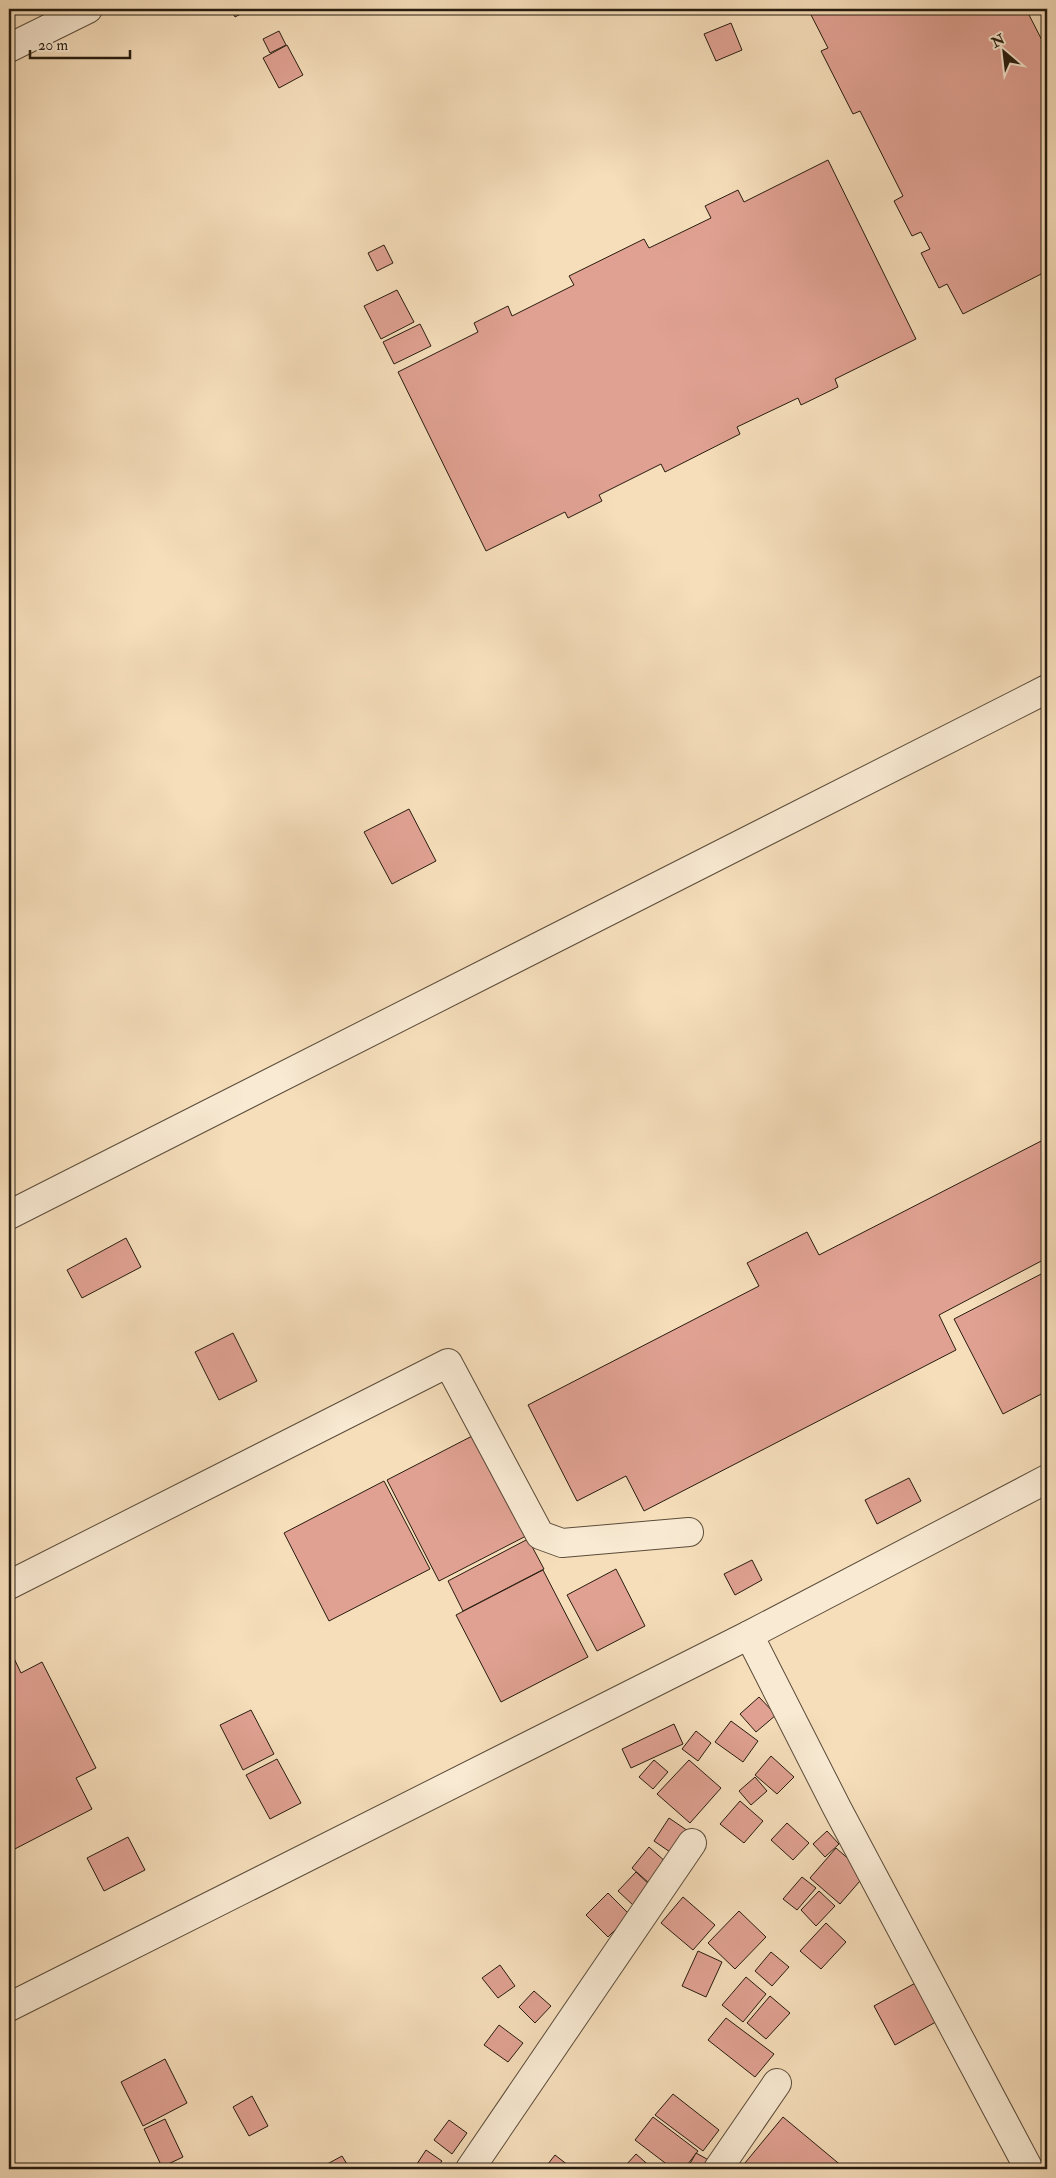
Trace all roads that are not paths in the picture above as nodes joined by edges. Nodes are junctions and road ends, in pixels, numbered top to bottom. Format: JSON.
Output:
{"nodes":[{"id":1,"x":88,"y":9,"type":"edge"},
{"id":2,"x":9,"y":48,"type":"edge"},
{"id":3,"x":1047,"y":689,"type":"edge"},
{"id":4,"x":9,"y":1215,"type":"edge"},
{"id":5,"x":1047,"y":1479,"type":"edge"},
{"id":6,"x":689,"y":1532,"type":"dead end"},
{"id":7,"x":9,"y":1585,"type":"edge"},
{"id":8,"x":749,"y":1635,"type":"junction"},
{"id":9,"x":692,"y":1843,"type":"dead end"},
{"id":10,"x":9,"y":2006,"type":"edge"},
{"id":11,"x":777,"y":2083,"type":"dead end"},
{"id":12,"x":470,"y":2169,"type":"edge"},
{"id":13,"x":718,"y":2169,"type":"edge"},
{"id":14,"x":1029,"y":2169,"type":"edge"}],
"edges":[{"from":1,"to":2,"type":"street"},
{"from":3,"to":4,"type":"street"},
{"from":5,"to":8,"type":"street"},
{"from":6,"to":7,"type":"street"},
{"from":8,"to":10,"type":"street"},
{"from":8,"to":14,"type":"street"},
{"from":9,"to":12,"type":"street"},
{"from":11,"to":13,"type":"street"}]}
